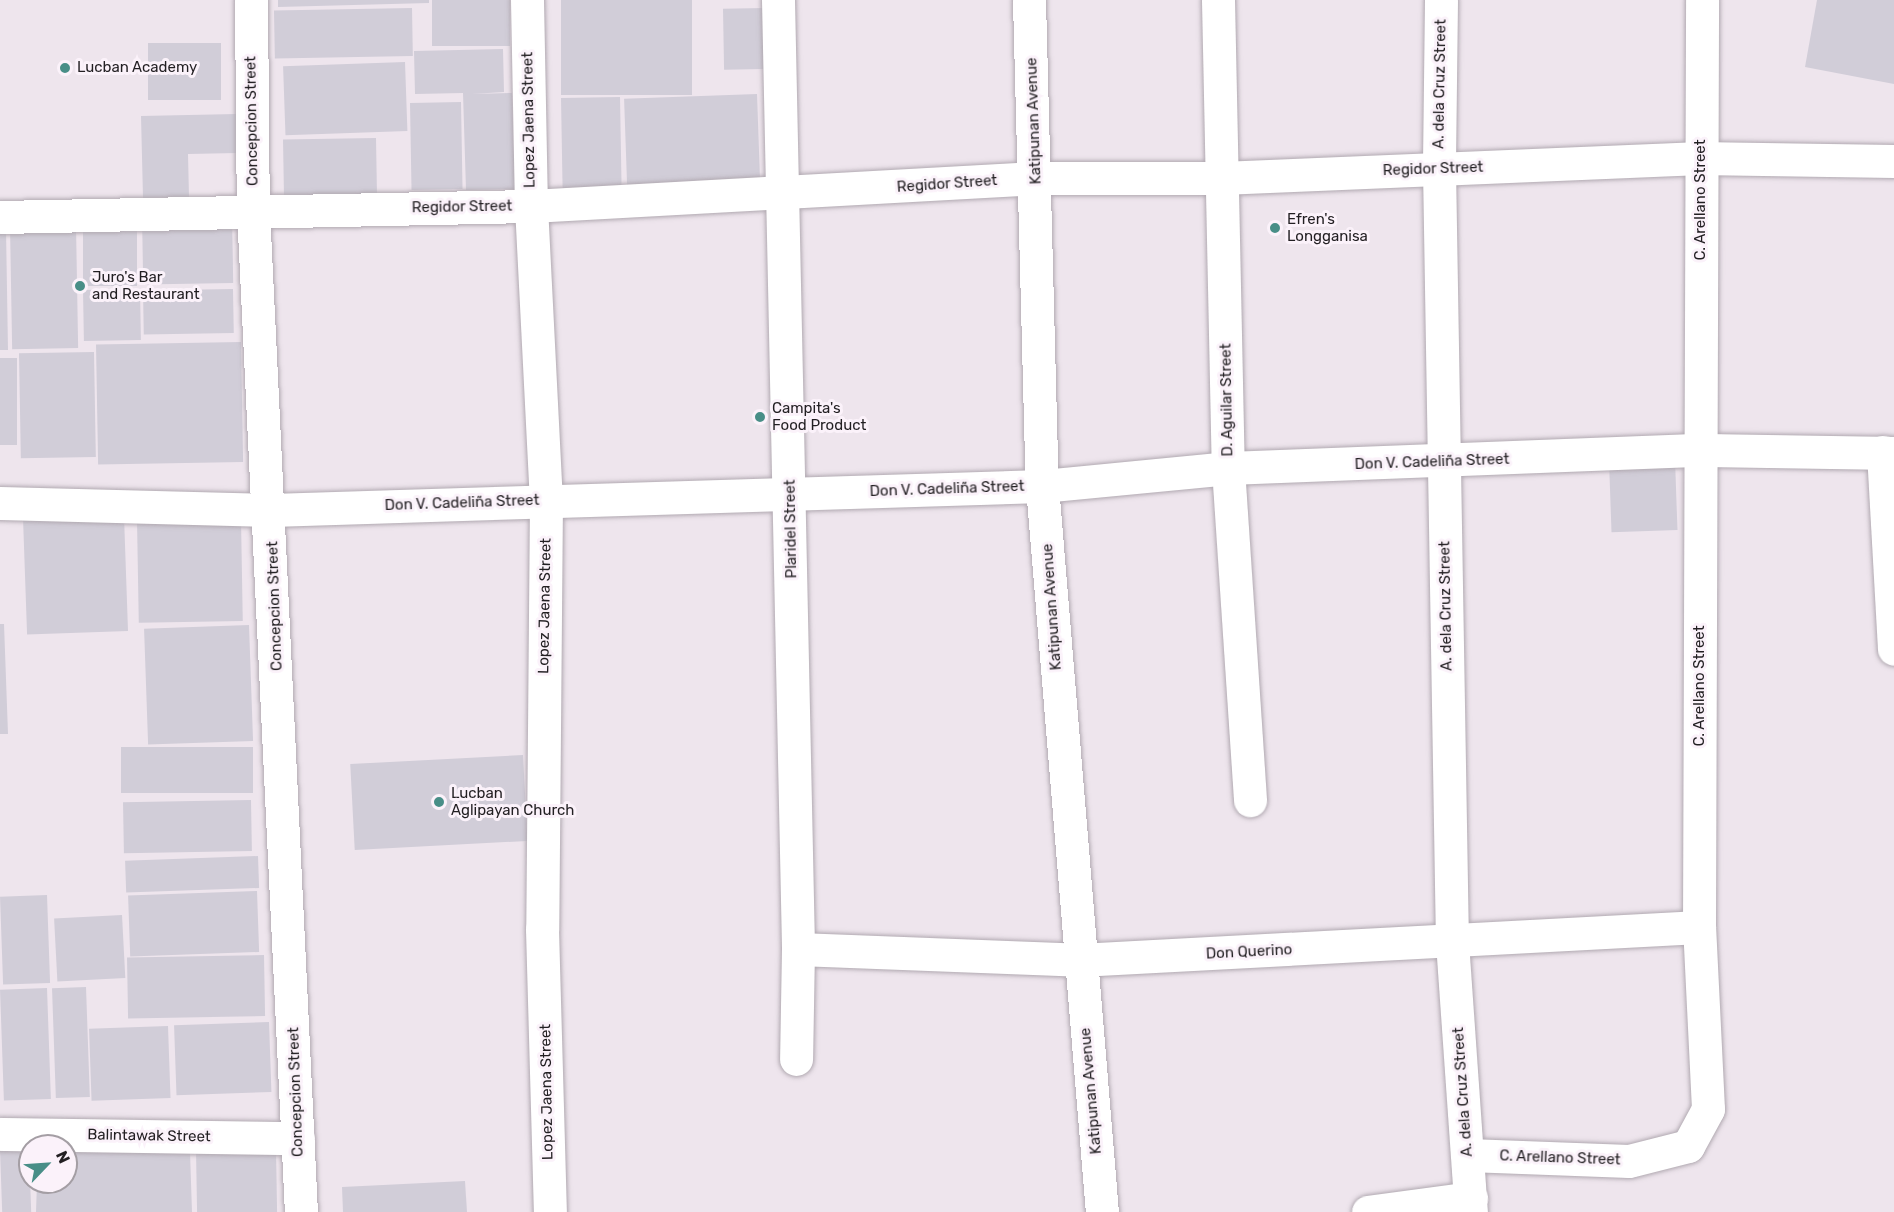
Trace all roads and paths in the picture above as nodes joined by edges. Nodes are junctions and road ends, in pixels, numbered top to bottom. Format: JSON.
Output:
{"nodes":[{"id":1,"x":251,"y":0,"type":"edge"},
{"id":2,"x":527,"y":0,"type":"edge"},
{"id":3,"x":778,"y":0,"type":"edge"},
{"id":4,"x":1029,"y":0,"type":"edge"},
{"id":5,"x":1218,"y":0,"type":"edge"},
{"id":6,"x":1441,"y":0,"type":"edge"},
{"id":7,"x":1702,"y":0,"type":"edge"},
{"id":8,"x":1701,"y":158,"type":"junction"},
{"id":9,"x":1894,"y":161,"type":"edge"},
{"id":10,"x":1439,"y":168,"type":"junction"},
{"id":11,"x":1036,"y":178,"type":"junction"},
{"id":12,"x":1221,"y":178,"type":"junction"},
{"id":13,"x":783,"y":194,"type":"junction"},
{"id":14,"x":531,"y":206,"type":"junction"},
{"id":15,"x":253,"y":210,"type":"junction"},
{"id":16,"x":0,"y":217,"type":"edge"},
{"id":17,"x":1701,"y":450,"type":"junction"},
{"id":18,"x":1888,"y":452,"type":"edge"},
{"id":19,"x":1443,"y":462,"type":"junction"},
{"id":20,"x":1228,"y":468,"type":"junction"},
{"id":21,"x":1042,"y":486,"type":"junction"},
{"id":22,"x":790,"y":494,"type":"junction"},
{"id":23,"x":546,"y":500,"type":"junction"},
{"id":24,"x":0,"y":503,"type":"edge"},
{"id":25,"x":271,"y":510,"type":"junction"},
{"id":26,"x":1894,"y":648,"type":"edge"},
{"id":27,"x":1250,"y":800,"type":"dead end"},
{"id":28,"x":1699,"y":927,"type":"junction"},
{"id":29,"x":1452,"y":942,"type":"junction"},
{"id":30,"x":798,"y":949,"type":"junction"},
{"id":31,"x":1079,"y":960,"type":"junction"},
{"id":32,"x":796,"y":1059,"type":"dead end"},
{"id":33,"x":0,"y":1134,"type":"edge"},
{"id":34,"x":298,"y":1138,"type":"junction"},
{"id":35,"x":1468,"y":1155,"type":"junction"},
{"id":36,"x":1471,"y":1205,"type":"edge"},
{"id":37,"x":302,"y":1212,"type":"edge"},
{"id":38,"x":550,"y":1212,"type":"edge"},
{"id":39,"x":1102,"y":1212,"type":"edge"},
{"id":40,"x":1368,"y":1212,"type":"edge"}],
"edges":[{"from":1,"to":15,"type":"street","name":"Concepcion Street"},
{"from":2,"to":14,"type":"street","name":"Lopez Jaena Street"},
{"from":3,"to":13,"type":"street","name":"Plaridel Street"},
{"from":4,"to":11,"type":"street","name":"Katipunan Avenue"},
{"from":5,"to":12,"type":"street","name":"D. Aguilar Street"},
{"from":6,"to":10,"type":"street","name":"A. dela Cruz Street"},
{"from":7,"to":8,"type":"street","name":"C. Arellano Street"},
{"from":8,"to":9,"type":"street","name":"Regidor Street"},
{"from":8,"to":10,"type":"street","name":"Regidor Street"},
{"from":8,"to":17,"type":"street","name":"C. Arellano Street"},
{"from":10,"to":12,"type":"street","name":"Regidor Street"},
{"from":10,"to":19,"type":"street","name":"A. dela Cruz Street"},
{"from":11,"to":12,"type":"street","name":"Regidor Street"},
{"from":11,"to":13,"type":"street","name":"Regidor Street"},
{"from":11,"to":21,"type":"street","name":"Katipunan Avenue"},
{"from":12,"to":20,"type":"street","name":"D. Aguilar Street"},
{"from":13,"to":14,"type":"street","name":"Regidor Street"},
{"from":13,"to":22,"type":"street","name":"Plaridel Street"},
{"from":14,"to":15,"type":"street","name":"Regidor Street"},
{"from":14,"to":23,"type":"street","name":"Lopez Jaena Street"},
{"from":15,"to":16,"type":"street","name":"Regidor Street"},
{"from":15,"to":25,"type":"street","name":"Concepcion Street"},
{"from":17,"to":18,"type":"street","name":"Don V. Cadeliña Street"},
{"from":17,"to":19,"type":"street","name":"Don V. Cadeliña Street"},
{"from":17,"to":28,"type":"street","name":"C. Arellano Street"},
{"from":18,"to":26,"type":"street"},
{"from":19,"to":20,"type":"street","name":"Don V. Cadeliña Street"},
{"from":19,"to":29,"type":"street","name":"A. dela Cruz Street"},
{"from":20,"to":21,"type":"street","name":"Don V. Cadeliña Street"},
{"from":20,"to":27,"type":"street","name":"D. Aguilar Street"},
{"from":21,"to":22,"type":"street","name":"Don V. Cadeliña Street"},
{"from":21,"to":31,"type":"street","name":"Katipunan Avenue"},
{"from":22,"to":23,"type":"street","name":"Don V. Cadeliña Street"},
{"from":22,"to":30,"type":"street","name":"Plaridel Street"},
{"from":23,"to":25,"type":"street","name":"Don V. Cadeliña Street"},
{"from":23,"to":38,"type":"street","name":"Lopez Jaena Street"},
{"from":24,"to":25,"type":"street","name":"Don V. Cadeliña Street"},
{"from":25,"to":34,"type":"street","name":"Concepcion Street"},
{"from":28,"to":29,"type":"street","name":"Don Querino"},
{"from":28,"to":35,"type":"street","name":"C. Arellano Street"},
{"from":29,"to":31,"type":"street","name":"Don Querino"},
{"from":29,"to":35,"type":"street","name":"A. dela Cruz Street"},
{"from":30,"to":31,"type":"street","name":"Don Querino"},
{"from":30,"to":32,"type":"street","name":"Plaridel Street"},
{"from":31,"to":39,"type":"street","name":"Katipunan Avenue"},
{"from":33,"to":34,"type":"street","name":"Balintawak Street"},
{"from":34,"to":37,"type":"street","name":"Concepcion Street"},
{"from":35,"to":36,"type":"street","name":"A. dela Cruz Street"},
{"from":36,"to":40,"type":"street"}]}
